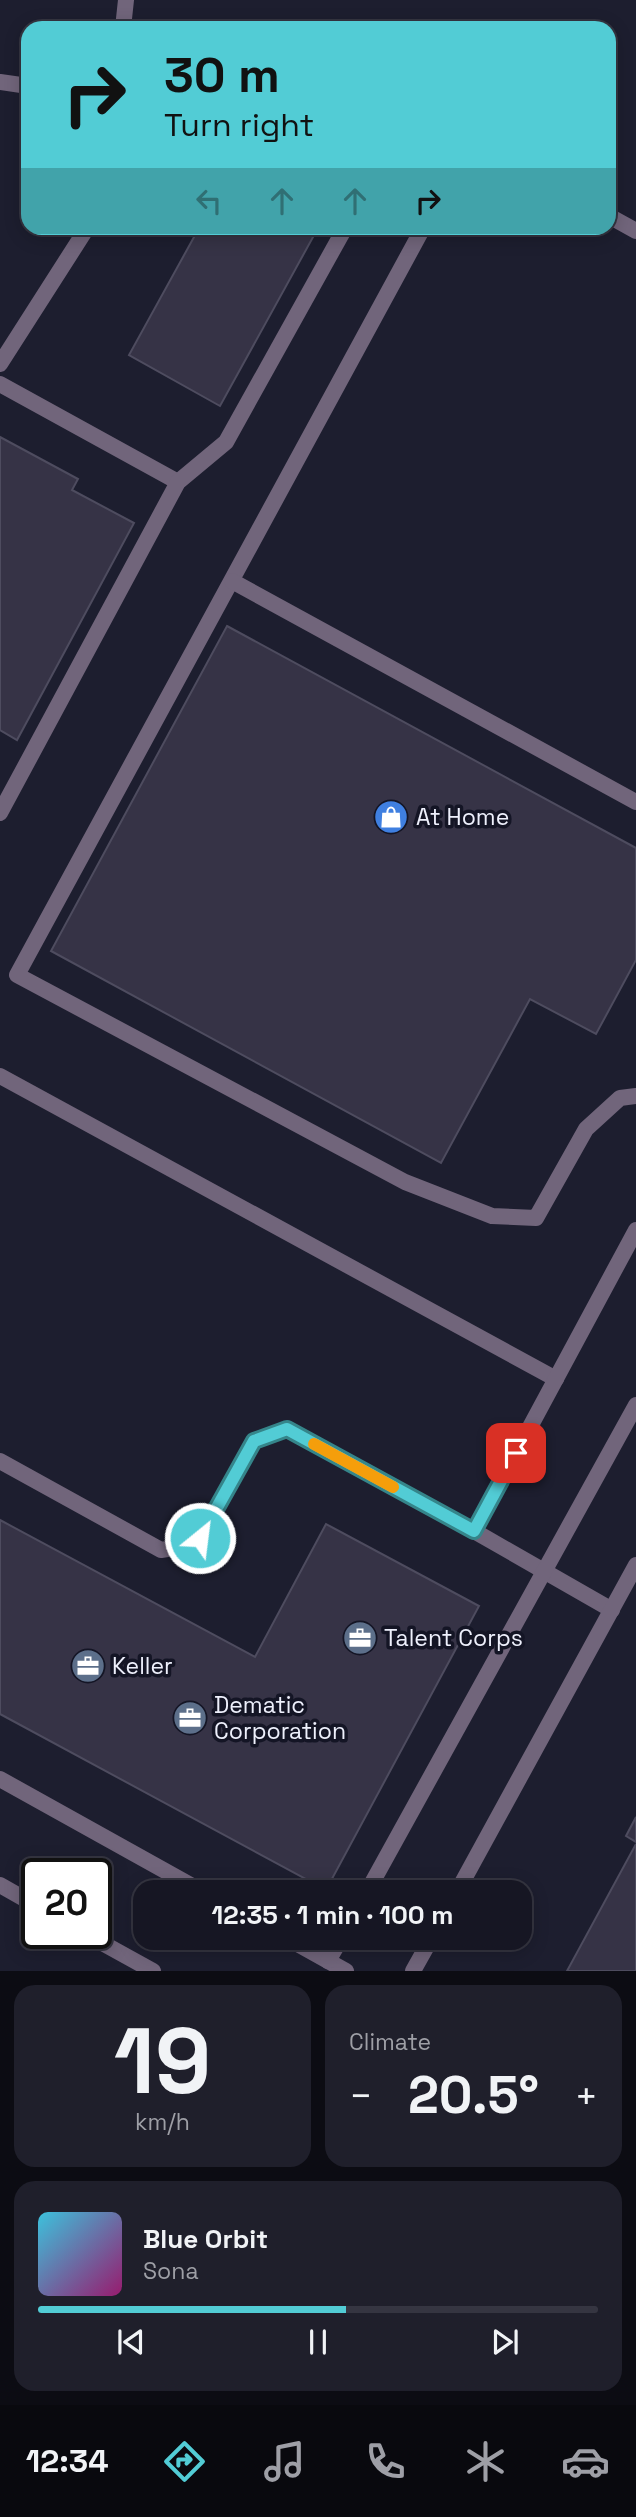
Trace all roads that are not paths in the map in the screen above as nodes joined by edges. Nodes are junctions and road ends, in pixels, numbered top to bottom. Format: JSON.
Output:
{"nodes":[{"id":1,"x":126,"y":0,"type":"edge"},
{"id":2,"x":124,"y":21,"type":"edge"},
{"id":3,"x":0,"y":82,"type":"edge"},
{"id":4,"x":21,"y":85,"type":"edge"},
{"id":5,"x":616,"y":220,"type":"edge"},
{"id":6,"x":636,"y":231,"type":"edge"},
{"id":7,"x":82,"y":235,"type":"edge"},
{"id":8,"x":341,"y":235,"type":"edge"},
{"id":9,"x":419,"y":235,"type":"edge"},
{"id":10,"x":0,"y":365,"type":"edge"},
{"id":11,"x":0,"y":384,"type":"edge"},
{"id":12,"x":178,"y":482,"type":"junction"},
{"id":13,"x":232,"y":581,"type":"junction"},
{"id":14,"x":636,"y":802,"type":"edge"},
{"id":15,"x":0,"y":813,"type":"edge"},
{"id":16,"x":0,"y":1076,"type":"edge"},
{"id":17,"x":636,"y":1096,"type":"edge"},
{"id":18,"x":636,"y":1230,"type":"edge"},
{"id":19,"x":556,"y":1380,"type":"junction"},
{"id":20,"x":636,"y":1405,"type":"edge"},
{"id":21,"x":0,"y":1461,"type":"edge"},
{"id":22,"x":474,"y":1531,"type":"junction"},
{"id":23,"x":636,"y":1565,"type":"edge"},
{"id":24,"x":545,"y":1572,"type":"junction"},
{"id":25,"x":612,"y":1610,"type":"junction"},
{"id":26,"x":0,"y":1779,"type":"edge"},
{"id":27,"x":181,"y":1880,"type":"edge"},
{"id":28,"x":374,"y":1880,"type":"edge"},
{"id":29,"x":464,"y":1880,"type":"edge"},
{"id":30,"x":0,"y":1885,"type":"edge"},
{"id":31,"x":21,"y":1897,"type":"edge"},
{"id":32,"x":112,"y":1948,"type":"edge"},
{"id":33,"x":308,"y":1950,"type":"edge"},
{"id":34,"x":334,"y":1950,"type":"edge"},
{"id":35,"x":425,"y":1950,"type":"edge"},
{"id":36,"x":328,"y":1961,"type":"junction"},
{"id":37,"x":153,"y":1971,"type":"edge"},
{"id":38,"x":346,"y":1971,"type":"edge"},
{"id":39,"x":413,"y":1971,"type":"edge"}],
"edges":[{"from":1,"to":2,"type":"lane"},
{"from":3,"to":4,"type":"lane"},
{"from":5,"to":6,"type":"lane"},
{"from":7,"to":10,"type":"lane"},
{"from":8,"to":12,"type":"lane"},
{"from":9,"to":13,"type":"lane"},
{"from":11,"to":12,"type":"lane"},
{"from":12,"to":15,"type":"lane"},
{"from":13,"to":14,"type":"lane"},
{"from":13,"to":17,"type":"lane"},
{"from":16,"to":19,"type":"lane"},
{"from":18,"to":19,"type":"lane"},
{"from":19,"to":22,"type":"lane"},
{"from":20,"to":24,"type":"lane"},
{"from":21,"to":22,"type":"lane"},
{"from":22,"to":24,"type":"lane"},
{"from":23,"to":25,"type":"lane"},
{"from":24,"to":25,"type":"lane"},
{"from":24,"to":28,"type":"lane"},
{"from":25,"to":29,"type":"lane"},
{"from":26,"to":27,"type":"lane"},
{"from":30,"to":31,"type":"lane"},
{"from":32,"to":37,"type":"lane"},
{"from":33,"to":36,"type":"lane"},
{"from":34,"to":36,"type":"lane"},
{"from":35,"to":39,"type":"lane"},
{"from":36,"to":38,"type":"lane"}]}
